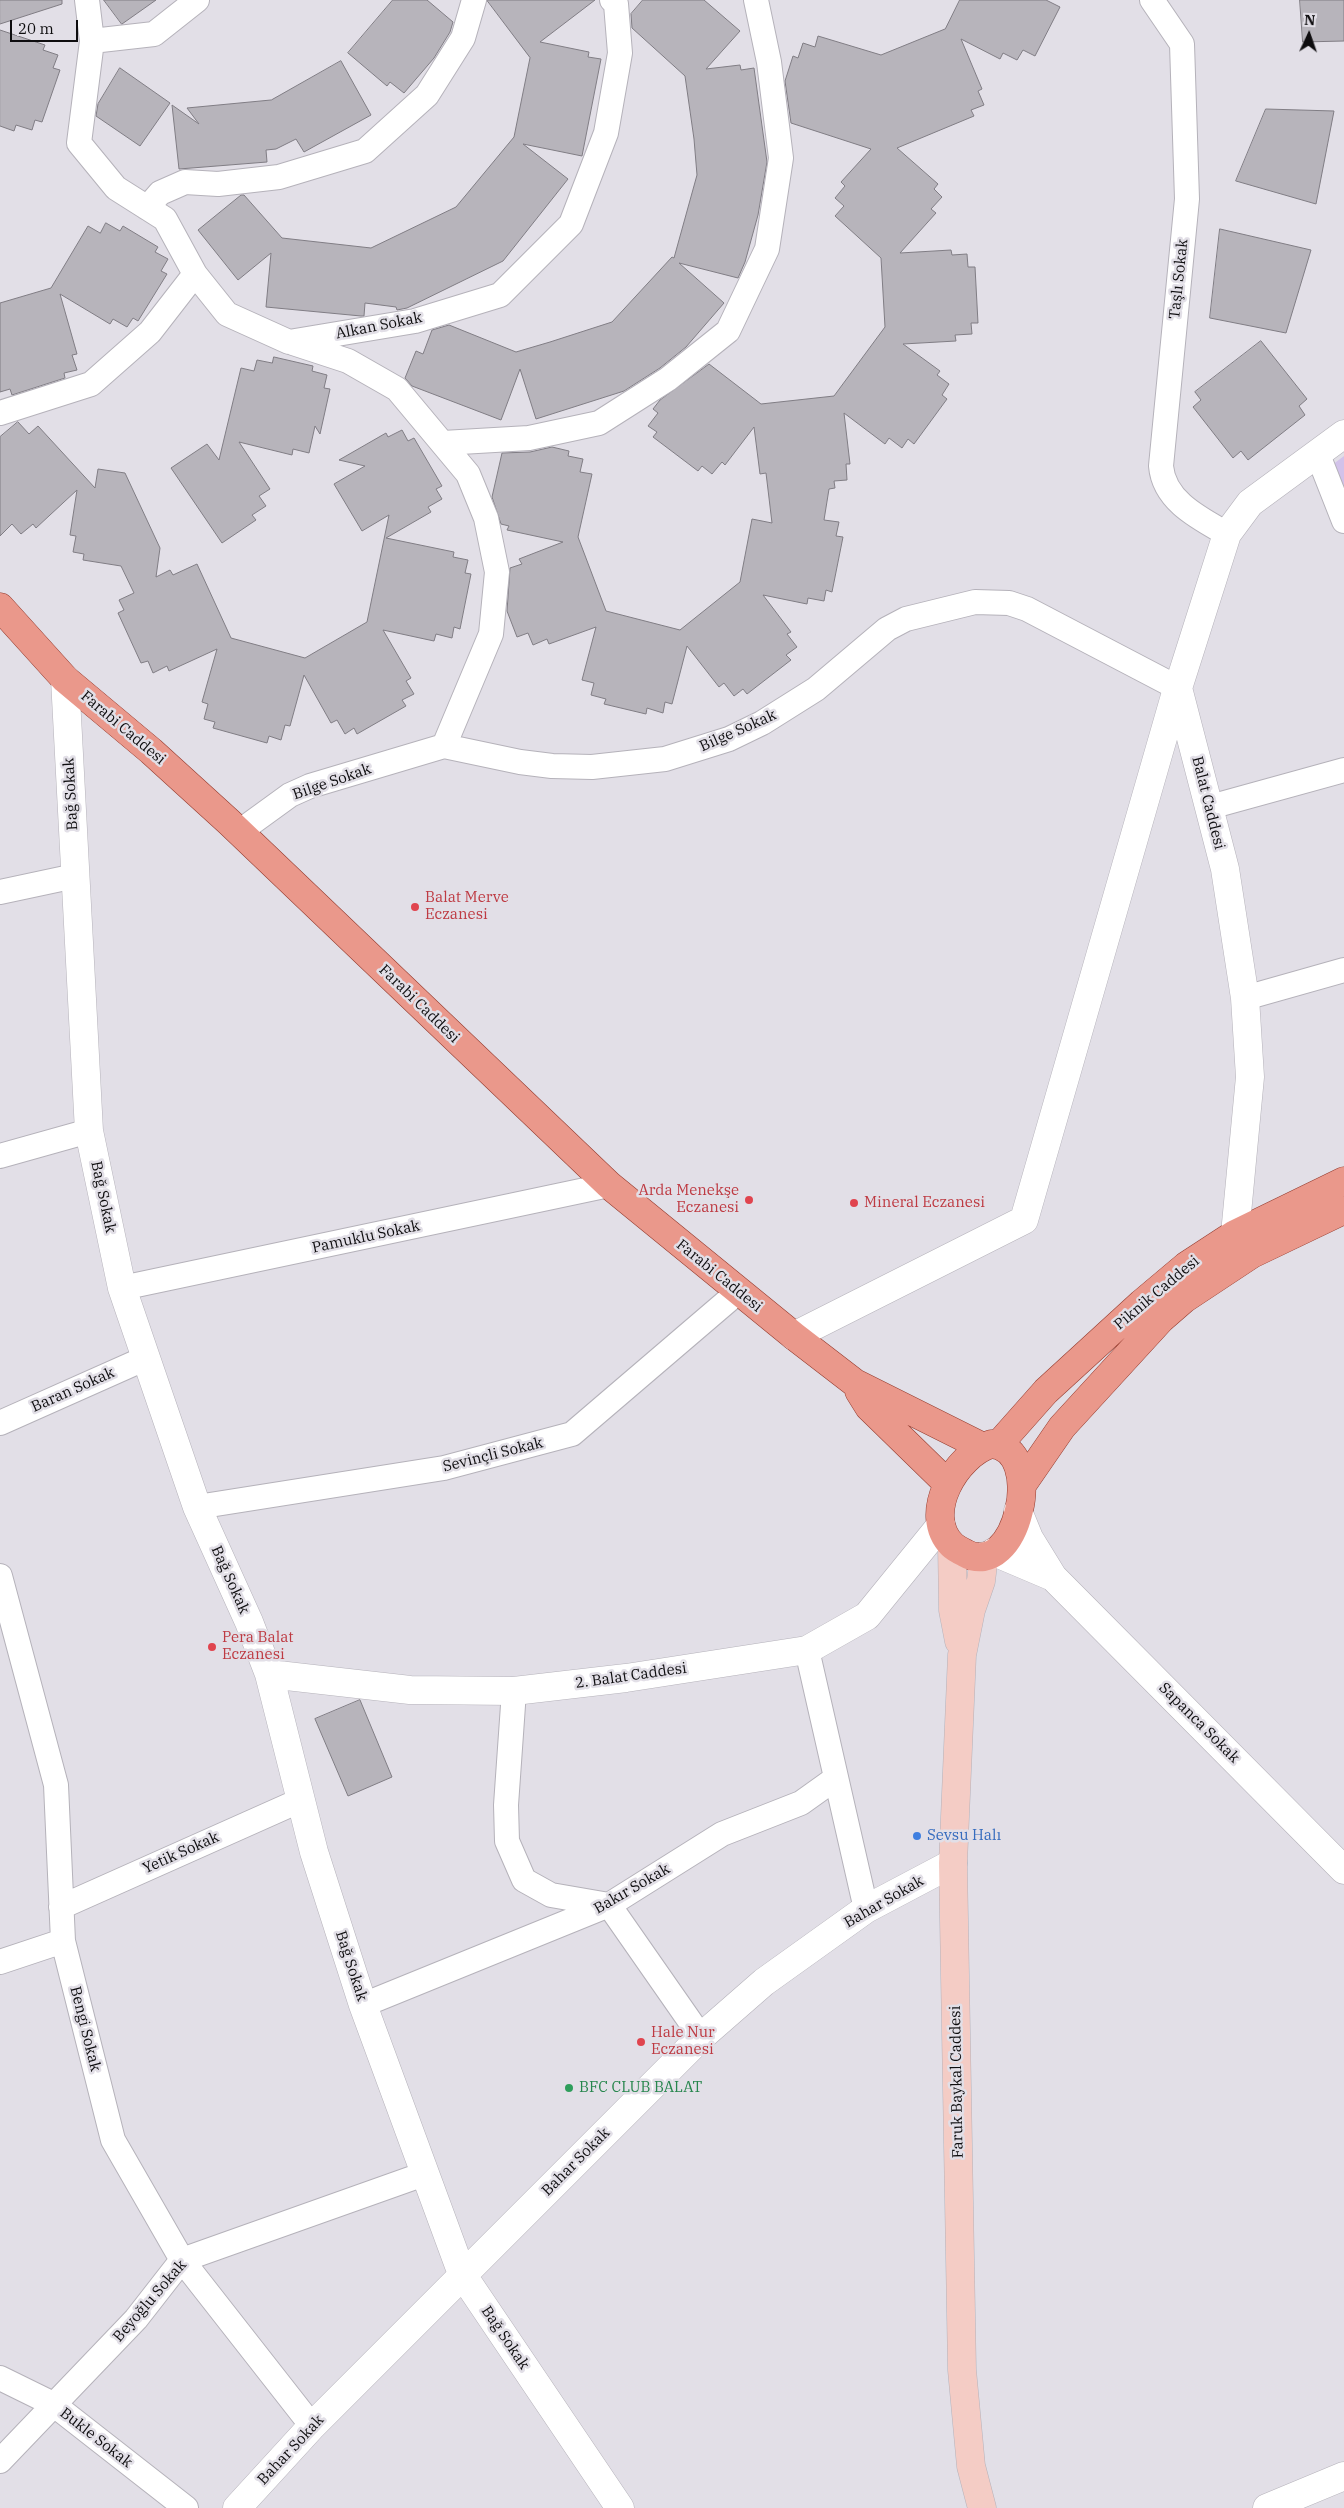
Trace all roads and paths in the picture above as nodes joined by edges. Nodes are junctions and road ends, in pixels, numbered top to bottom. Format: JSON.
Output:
{"nodes":[{"id":1,"x":87,"y":0,"type":"edge"},
{"id":2,"x":197,"y":0,"type":"edge"},
{"id":3,"x":474,"y":0,"type":"edge"},
{"id":4,"x":756,"y":0,"type":"edge"},
{"id":5,"x":1152,"y":0,"type":"edge"},
{"id":6,"x":615,"y":1,"type":"edge"},
{"id":7,"x":92,"y":41,"type":"junction"},
{"id":8,"x":147,"y":208,"type":"junction"},
{"id":9,"x":195,"y":274,"type":"junction"},
{"id":10,"x":289,"y":342,"type":"junction"},
{"id":11,"x":0,"y":413,"type":"edge"},
{"id":12,"x":1344,"y":434,"type":"edge"},
{"id":13,"x":443,"y":443,"type":"junction"},
{"id":14,"x":1318,"y":455,"type":"junction"},
{"id":15,"x":1344,"y":521,"type":"edge"},
{"id":16,"x":1227,"y":534,"type":"junction"},
{"id":17,"x":0,"y":607,"type":"edge"},
{"id":18,"x":65,"y":679,"type":"junction"},
{"id":19,"x":1178,"y":688,"type":"junction"},
{"id":20,"x":444,"y":746,"type":"junction"},
{"id":21,"x":1344,"y":770,"type":"edge"},
{"id":22,"x":1210,"y":806,"type":"junction"},
{"id":23,"x":239,"y":832,"type":"junction"},
{"id":24,"x":75,"y":876,"type":"junction"},
{"id":25,"x":0,"y":892,"type":"edge"},
{"id":26,"x":1344,"y":970,"type":"edge"},
{"id":27,"x":1245,"y":998,"type":"junction"},
{"id":28,"x":89,"y":1131,"type":"junction"},
{"id":29,"x":0,"y":1156,"type":"edge"},
{"id":30,"x":1344,"y":1181,"type":"edge"},
{"id":31,"x":609,"y":1185,"type":"junction"},
{"id":32,"x":1344,"y":1210,"type":"edge"},
{"id":33,"x":1235,"y":1234,"type":"junction"},
{"id":34,"x":122,"y":1288,"type":"junction"},
{"id":35,"x":738,"y":1292,"type":"junction"},
{"id":36,"x":794,"y":1336,"type":"junction"},
{"id":37,"x":146,"y":1358,"type":"junction"},
{"id":38,"x":855,"y":1383,"type":"junction"},
{"id":39,"x":0,"y":1423,"type":"edge"},
{"id":40,"x":991,"y":1445,"type":"junction"},
{"id":41,"x":947,"y":1483,"type":"junction"},
{"id":42,"x":1020,"y":1498,"type":"junction"},
{"id":43,"x":197,"y":1507,"type":"junction"},
{"id":44,"x":946,"y":1535,"type":"junction"},
{"id":45,"x":989,"y":1554,"type":"junction"},
{"id":46,"x":0,"y":1576,"type":"edge"},
{"id":47,"x":1053,"y":1577,"type":"junction"},
{"id":48,"x":807,"y":1650,"type":"junction"},
{"id":49,"x":962,"y":1655,"type":"junction"},
{"id":50,"x":268,"y":1674,"type":"junction"},
{"id":51,"x":514,"y":1691,"type":"junction"},
{"id":52,"x":836,"y":1778,"type":"junction"},
{"id":53,"x":301,"y":1800,"type":"junction"},
{"id":54,"x":953,"y":1863,"type":"junction"},
{"id":55,"x":1344,"y":1870,"type":"edge"},
{"id":56,"x":609,"y":1905,"type":"junction"},
{"id":57,"x":61,"y":1907,"type":"junction"},
{"id":58,"x":866,"y":1909,"type":"junction"},
{"id":59,"x":63,"y":1941,"type":"junction"},
{"id":60,"x":0,"y":1962,"type":"edge"},
{"id":61,"x":363,"y":2005,"type":"junction"},
{"id":62,"x":701,"y":2037,"type":"junction"},
{"id":63,"x":424,"y":2174,"type":"junction"},
{"id":64,"x":182,"y":2260,"type":"junction"},
{"id":65,"x":462,"y":2274,"type":"junction"},
{"id":66,"x":0,"y":2378,"type":"edge"},
{"id":67,"x":53,"y":2404,"type":"junction"},
{"id":68,"x":312,"y":2426,"type":"junction"},
{"id":69,"x":0,"y":2461,"type":"edge"},
{"id":70,"x":1344,"y":2476,"type":"edge"},
{"id":71,"x":186,"y":2508,"type":"edge"},
{"id":72,"x":237,"y":2508,"type":"edge"},
{"id":73,"x":620,"y":2508,"type":"edge"},
{"id":74,"x":982,"y":2508,"type":"edge"},
{"id":75,"x":1267,"y":2508,"type":"edge"}],
"edges":[{"from":1,"to":7,"type":"street"},
{"from":2,"to":7,"type":"street"},
{"from":3,"to":8,"type":"street"},
{"from":4,"to":13,"type":"street"},
{"from":5,"to":16,"type":"street","name":"Taşlı Sokak"},
{"from":6,"to":10,"type":"street","name":"Alkan Sokak"},
{"from":7,"to":8,"type":"street"},
{"from":8,"to":9,"type":"street"},
{"from":9,"to":10,"type":"street"},
{"from":9,"to":11,"type":"street"},
{"from":10,"to":13,"type":"street"},
{"from":12,"to":14,"type":"street"},
{"from":13,"to":20,"type":"street"},
{"from":14,"to":15,"type":"street"},
{"from":14,"to":16,"type":"street"},
{"from":16,"to":19,"type":"street"},
{"from":17,"to":18,"type":"main road","name":"Farabi Caddesi"},
{"from":18,"to":23,"type":"main road","name":"Farabi Caddesi"},
{"from":18,"to":24,"type":"street","name":"Bağ Sokak"},
{"from":19,"to":20,"type":"street","name":"Bilge Sokak"},
{"from":19,"to":22,"type":"street","name":"Balat Caddesi"},
{"from":19,"to":36,"type":"street"},
{"from":20,"to":23,"type":"street","name":"Bilge Sokak"},
{"from":21,"to":22,"type":"street"},
{"from":22,"to":27,"type":"street","name":"Balat Caddesi"},
{"from":23,"to":31,"type":"main road","name":"Farabi Caddesi"},
{"from":24,"to":25,"type":"street"},
{"from":24,"to":28,"type":"street","name":"Bağ Sokak"},
{"from":26,"to":27,"type":"street"},
{"from":27,"to":33,"type":"street","name":"Balat Caddesi"},
{"from":28,"to":29,"type":"street"},
{"from":28,"to":34,"type":"street","name":"Bağ Sokak"},
{"from":30,"to":33,"type":"main road","name":"Piknik Caddesi"},
{"from":31,"to":34,"type":"street","name":"Pamuklu Sokak"},
{"from":31,"to":35,"type":"main road","name":"Farabi Caddesi"},
{"from":32,"to":42,"type":"main road","name":"Piknik Caddesi"},
{"from":33,"to":40,"type":"main road","name":"Piknik Caddesi"},
{"from":34,"to":37,"type":"street","name":"Bağ Sokak"},
{"from":35,"to":36,"type":"main road","name":"Farabi Caddesi"},
{"from":35,"to":43,"type":"street","name":"Sevinçli Sokak"},
{"from":36,"to":38,"type":"main road","name":"Farabi Caddesi"},
{"from":37,"to":39,"type":"street","name":"Baran Sokak"},
{"from":37,"to":43,"type":"street","name":"Bağ Sokak"},
{"from":38,"to":40,"type":"main road"},
{"from":38,"to":41,"type":"main road"},
{"from":40,"to":41,"type":"main road"},
{"from":40,"to":42,"type":"main road"},
{"from":41,"to":44,"type":"main road"},
{"from":42,"to":45,"type":"main road"},
{"from":42,"to":47,"type":"street","name":"Sapanca Sokak"},
{"from":43,"to":50,"type":"street","name":"Bağ Sokak"},
{"from":44,"to":45,"type":"main road"},
{"from":44,"to":48,"type":"street","name":"2. Balat Caddesi"},
{"from":44,"to":49,"type":"main road"},
{"from":45,"to":47,"type":"street","name":"Sapanca Sokak"},
{"from":45,"to":49,"type":"main road"},
{"from":46,"to":57,"type":"street","name":"Bengi Sokak"},
{"from":47,"to":55,"type":"street","name":"Sapanca Sokak"},
{"from":48,"to":51,"type":"street","name":"2. Balat Caddesi"},
{"from":48,"to":52,"type":"street"},
{"from":49,"to":54,"type":"main road","name":"Faruk Baykal Caddesi"},
{"from":50,"to":51,"type":"street","name":"2. Balat Caddesi"},
{"from":50,"to":53,"type":"street","name":"Bağ Sokak"},
{"from":51,"to":56,"type":"street"},
{"from":52,"to":56,"type":"street","name":"Bakır Sokak"},
{"from":52,"to":58,"type":"street"},
{"from":53,"to":57,"type":"street","name":"Yetik Sokak"},
{"from":53,"to":61,"type":"street","name":"Bağ Sokak"},
{"from":54,"to":58,"type":"street","name":"Bahar Sokak"},
{"from":54,"to":74,"type":"main road","name":"Faruk Baykal Caddesi"},
{"from":56,"to":61,"type":"street","name":"Bakır Sokak"},
{"from":56,"to":62,"type":"street"},
{"from":57,"to":59,"type":"street","name":"Bengi Sokak"},
{"from":58,"to":62,"type":"street","name":"Bahar Sokak"},
{"from":59,"to":60,"type":"street"},
{"from":59,"to":64,"type":"street","name":"Bengi Sokak"},
{"from":61,"to":63,"type":"street","name":"Bağ Sokak"},
{"from":62,"to":65,"type":"street","name":"Bahar Sokak"},
{"from":63,"to":64,"type":"street","name":"Beyoğlu Sokak"},
{"from":63,"to":65,"type":"street","name":"Bağ Sokak"},
{"from":64,"to":67,"type":"street","name":"Beyoğlu Sokak"},
{"from":64,"to":68,"type":"street","name":"Bengi Sokak"},
{"from":65,"to":68,"type":"street","name":"Bahar Sokak"},
{"from":65,"to":73,"type":"street","name":"Bağ Sokak"},
{"from":66,"to":67,"type":"street","name":"Bukle Sokak"},
{"from":67,"to":69,"type":"street","name":"Beyoğlu Sokak"},
{"from":67,"to":71,"type":"street","name":"Bukle Sokak"},
{"from":68,"to":72,"type":"street","name":"Bahar Sokak"},
{"from":70,"to":75,"type":"street"}]}
